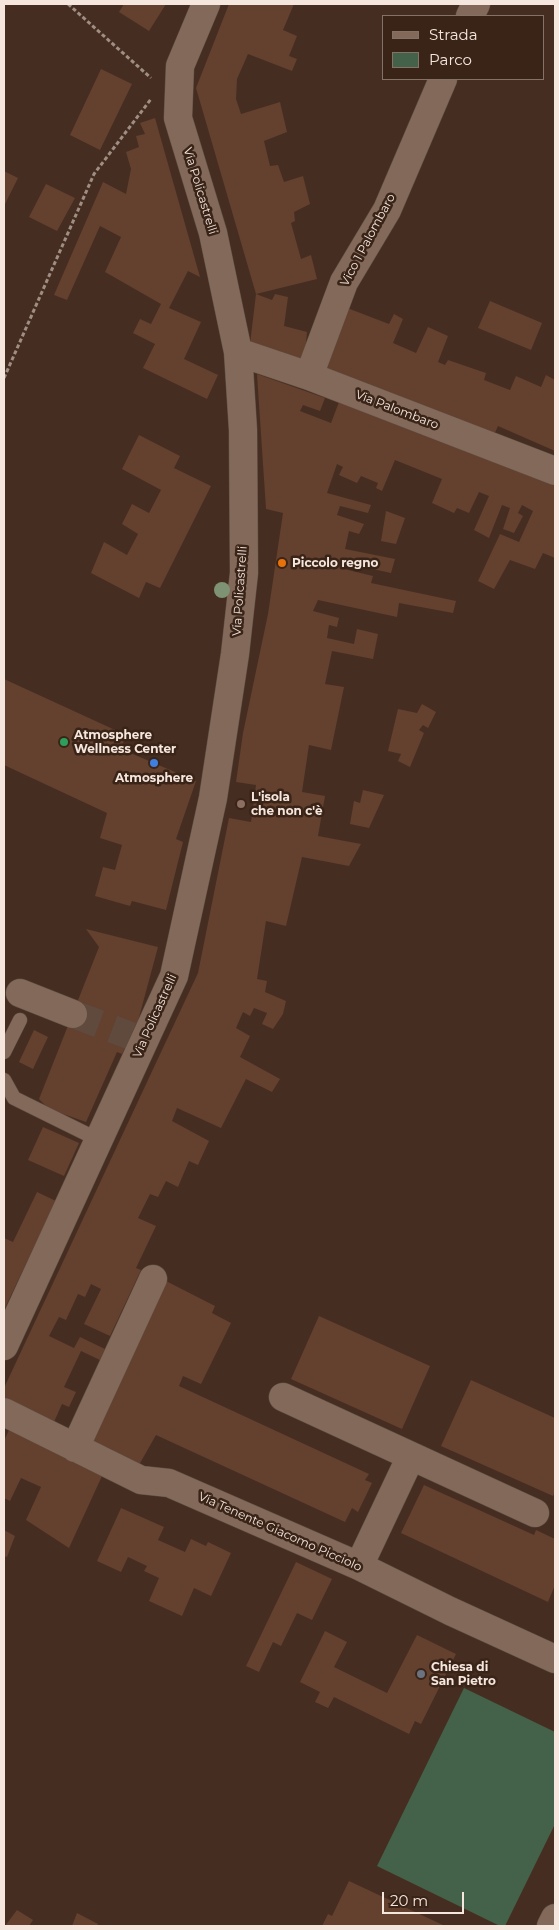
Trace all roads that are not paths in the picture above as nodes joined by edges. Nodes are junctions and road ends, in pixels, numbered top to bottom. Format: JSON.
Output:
{"nodes":[{"id":1,"x":206,"y":4,"type":"edge"},
{"id":2,"x":443,"y":80,"type":"edge"},
{"id":3,"x":238,"y":352,"type":"junction"},
{"id":4,"x":309,"y":376,"type":"junction"},
{"id":5,"x":555,"y":471,"type":"edge"},
{"id":6,"x":20,"y":993,"type":"dead end"},
{"id":7,"x":73,"y":1014,"type":"tunnel mouth"},
{"id":8,"x":20,"y":1020,"type":"dead end"},
{"id":9,"x":4,"y":1052,"type":"edge"},
{"id":10,"x":4,"y":1080,"type":"edge"},
{"id":11,"x":99,"y":1140,"type":"junction"},
{"id":12,"x":153,"y":1279,"type":"dead end"},
{"id":13,"x":4,"y":1346,"type":"edge"},
{"id":14,"x":283,"y":1397,"type":"dead end"},
{"id":15,"x":4,"y":1412,"type":"edge"},
{"id":16,"x":75,"y":1448,"type":"junction"},
{"id":17,"x":411,"y":1456,"type":"junction"},
{"id":18,"x":535,"y":1514,"type":"dead end"},
{"id":19,"x":359,"y":1566,"type":"junction"},
{"id":20,"x":555,"y":1659,"type":"edge"},
{"id":21,"x":555,"y":1918,"type":"edge"},
{"id":22,"x":551,"y":1926,"type":"edge"}],
"edges":[{"from":1,"to":3,"type":"street","name":"Via Policastrelli"},
{"from":2,"to":4,"type":"street","name":"Vico 1 Palombaro"},
{"from":3,"to":4,"type":"street","name":"Via Palombaro"},
{"from":3,"to":11,"type":"street","name":"Via Policastrelli"},
{"from":4,"to":5,"type":"street","name":"Via Palombaro"},
{"from":6,"to":7,"type":"street"},
{"from":8,"to":9,"type":"lane"},
{"from":10,"to":11,"type":"lane"},
{"from":11,"to":13,"type":"street","name":"Via Policastrelli"},
{"from":12,"to":16,"type":"street"},
{"from":14,"to":17,"type":"street"},
{"from":15,"to":16,"type":"street","name":"Via Tenente Giacomo Picciolo"},
{"from":16,"to":19,"type":"street","name":"Via Tenente Giacomo Picciolo"},
{"from":17,"to":18,"type":"street"},
{"from":17,"to":19,"type":"street"},
{"from":19,"to":20,"type":"street","name":"Via Tenente Giacomo Picciolo"},
{"from":21,"to":22,"type":"street"}]}
